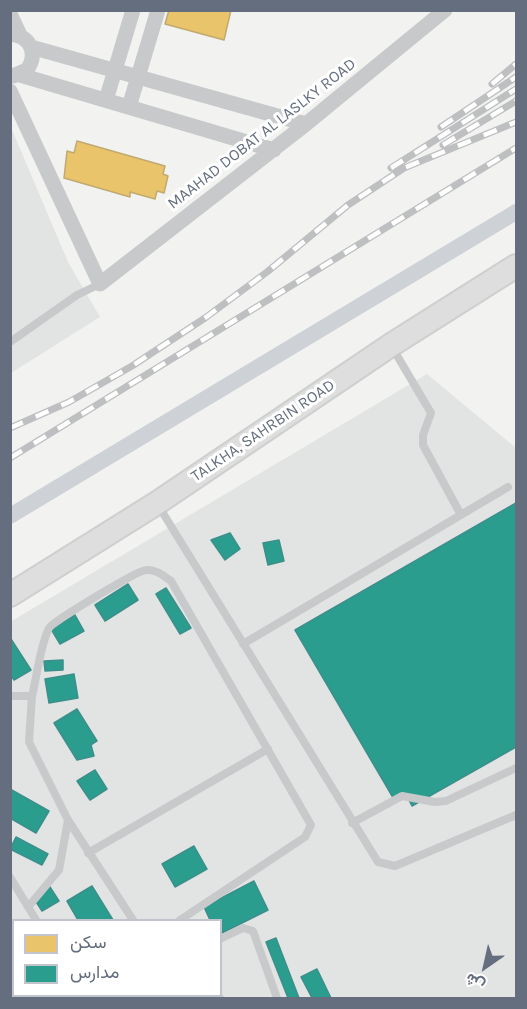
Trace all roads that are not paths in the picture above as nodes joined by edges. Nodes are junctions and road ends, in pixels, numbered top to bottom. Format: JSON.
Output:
{"nodes":[{"id":1,"x":133,"y":10,"type":"edge"},
{"id":2,"x":158,"y":10,"type":"edge"},
{"id":3,"x":445,"y":10,"type":"edge"},
{"id":4,"x":10,"y":14,"type":"edge"},
{"id":5,"x":15,"y":35,"type":"edge"},
{"id":6,"x":32,"y":47,"type":"junction"},
{"id":7,"x":115,"y":71,"type":"junction"},
{"id":8,"x":15,"y":75,"type":"edge"},
{"id":9,"x":138,"y":77,"type":"junction"},
{"id":10,"x":10,"y":91,"type":"edge"},
{"id":11,"x":106,"y":100,"type":"junction"},
{"id":12,"x":129,"y":107,"type":"junction"},
{"id":13,"x":306,"y":124,"type":"junction"},
{"id":14,"x":274,"y":150,"type":"junction"},
{"id":15,"x":516,"y":266,"type":"edge"},
{"id":16,"x":100,"y":284,"type":"junction"},
{"id":17,"x":10,"y":342,"type":"edge"},
{"id":18,"x":391,"y":345,"type":"junction"},
{"id":19,"x":508,"y":487,"type":"dead end"},
{"id":20,"x":157,"y":502,"type":"junction"},
{"id":21,"x":461,"y":515,"type":"junction"},
{"id":22,"x":11,"y":598,"type":"edge"},
{"id":23,"x":243,"y":644,"type":"junction"},
{"id":24,"x":10,"y":696,"type":"edge"},
{"id":25,"x":32,"y":696,"type":"junction"},
{"id":26,"x":268,"y":749,"type":"junction"},
{"id":27,"x":516,"y":768,"type":"edge"},
{"id":28,"x":516,"y":815,"type":"edge"},
{"id":29,"x":68,"y":820,"type":"junction"},
{"id":30,"x":352,"y":823,"type":"junction"},
{"id":31,"x":88,"y":853,"type":"junction"},
{"id":32,"x":10,"y":877,"type":"edge"},
{"id":33,"x":28,"y":907,"type":"junction"},
{"id":34,"x":35,"y":919,"type":"edge"},
{"id":35,"x":132,"y":919,"type":"edge"},
{"id":36,"x":183,"y":919,"type":"edge"},
{"id":37,"x":222,"y":938,"type":"edge"},
{"id":38,"x":277,"y":999,"type":"edge"}],
"edges":[{"from":1,"to":7,"type":"street"},
{"from":2,"to":9,"type":"street"},
{"from":3,"to":13,"type":"street","name":"MAAHAD DOBAT AL LASLKY ROAD"},
{"from":4,"to":5,"type":"street"},
{"from":5,"to":6,"type":"street"},
{"from":6,"to":7,"type":"street"},
{"from":6,"to":8,"type":"street"},
{"from":7,"to":9,"type":"street"},
{"from":7,"to":11,"type":"street"},
{"from":8,"to":11,"type":"street"},
{"from":9,"to":12,"type":"street"},
{"from":9,"to":13,"type":"street"},
{"from":10,"to":16,"type":"street"},
{"from":11,"to":12,"type":"street"},
{"from":12,"to":14,"type":"street"},
{"from":13,"to":14,"type":"street","name":"MAAHAD DOBAT AL LASLKY ROAD"},
{"from":14,"to":16,"type":"street","name":"MAAHAD DOBAT AL LASLKY ROAD"},
{"from":15,"to":18,"type":"main road","name":"TALKHA, SAHRBIN ROAD"},
{"from":16,"to":17,"type":"lane"},
{"from":18,"to":20,"type":"main road","name":"TALKHA, SAHRBIN ROAD"},
{"from":18,"to":21,"type":"lane"},
{"from":19,"to":21,"type":"lane"},
{"from":20,"to":22,"type":"main road","name":"TALKHA, SAHRBIN ROAD"},
{"from":20,"to":23,"type":"lane"},
{"from":21,"to":23,"type":"lane"},
{"from":23,"to":30,"type":"lane"},
{"from":24,"to":25,"type":"lane"},
{"from":25,"to":26,"type":"lane"},
{"from":25,"to":29,"type":"lane"},
{"from":26,"to":31,"type":"lane"},
{"from":26,"to":36,"type":"lane"},
{"from":27,"to":30,"type":"lane"},
{"from":28,"to":30,"type":"lane"},
{"from":29,"to":31,"type":"lane"},
{"from":29,"to":33,"type":"lane"},
{"from":31,"to":35,"type":"lane"},
{"from":32,"to":33,"type":"lane"},
{"from":33,"to":34,"type":"lane"},
{"from":37,"to":38,"type":"lane"}]}
